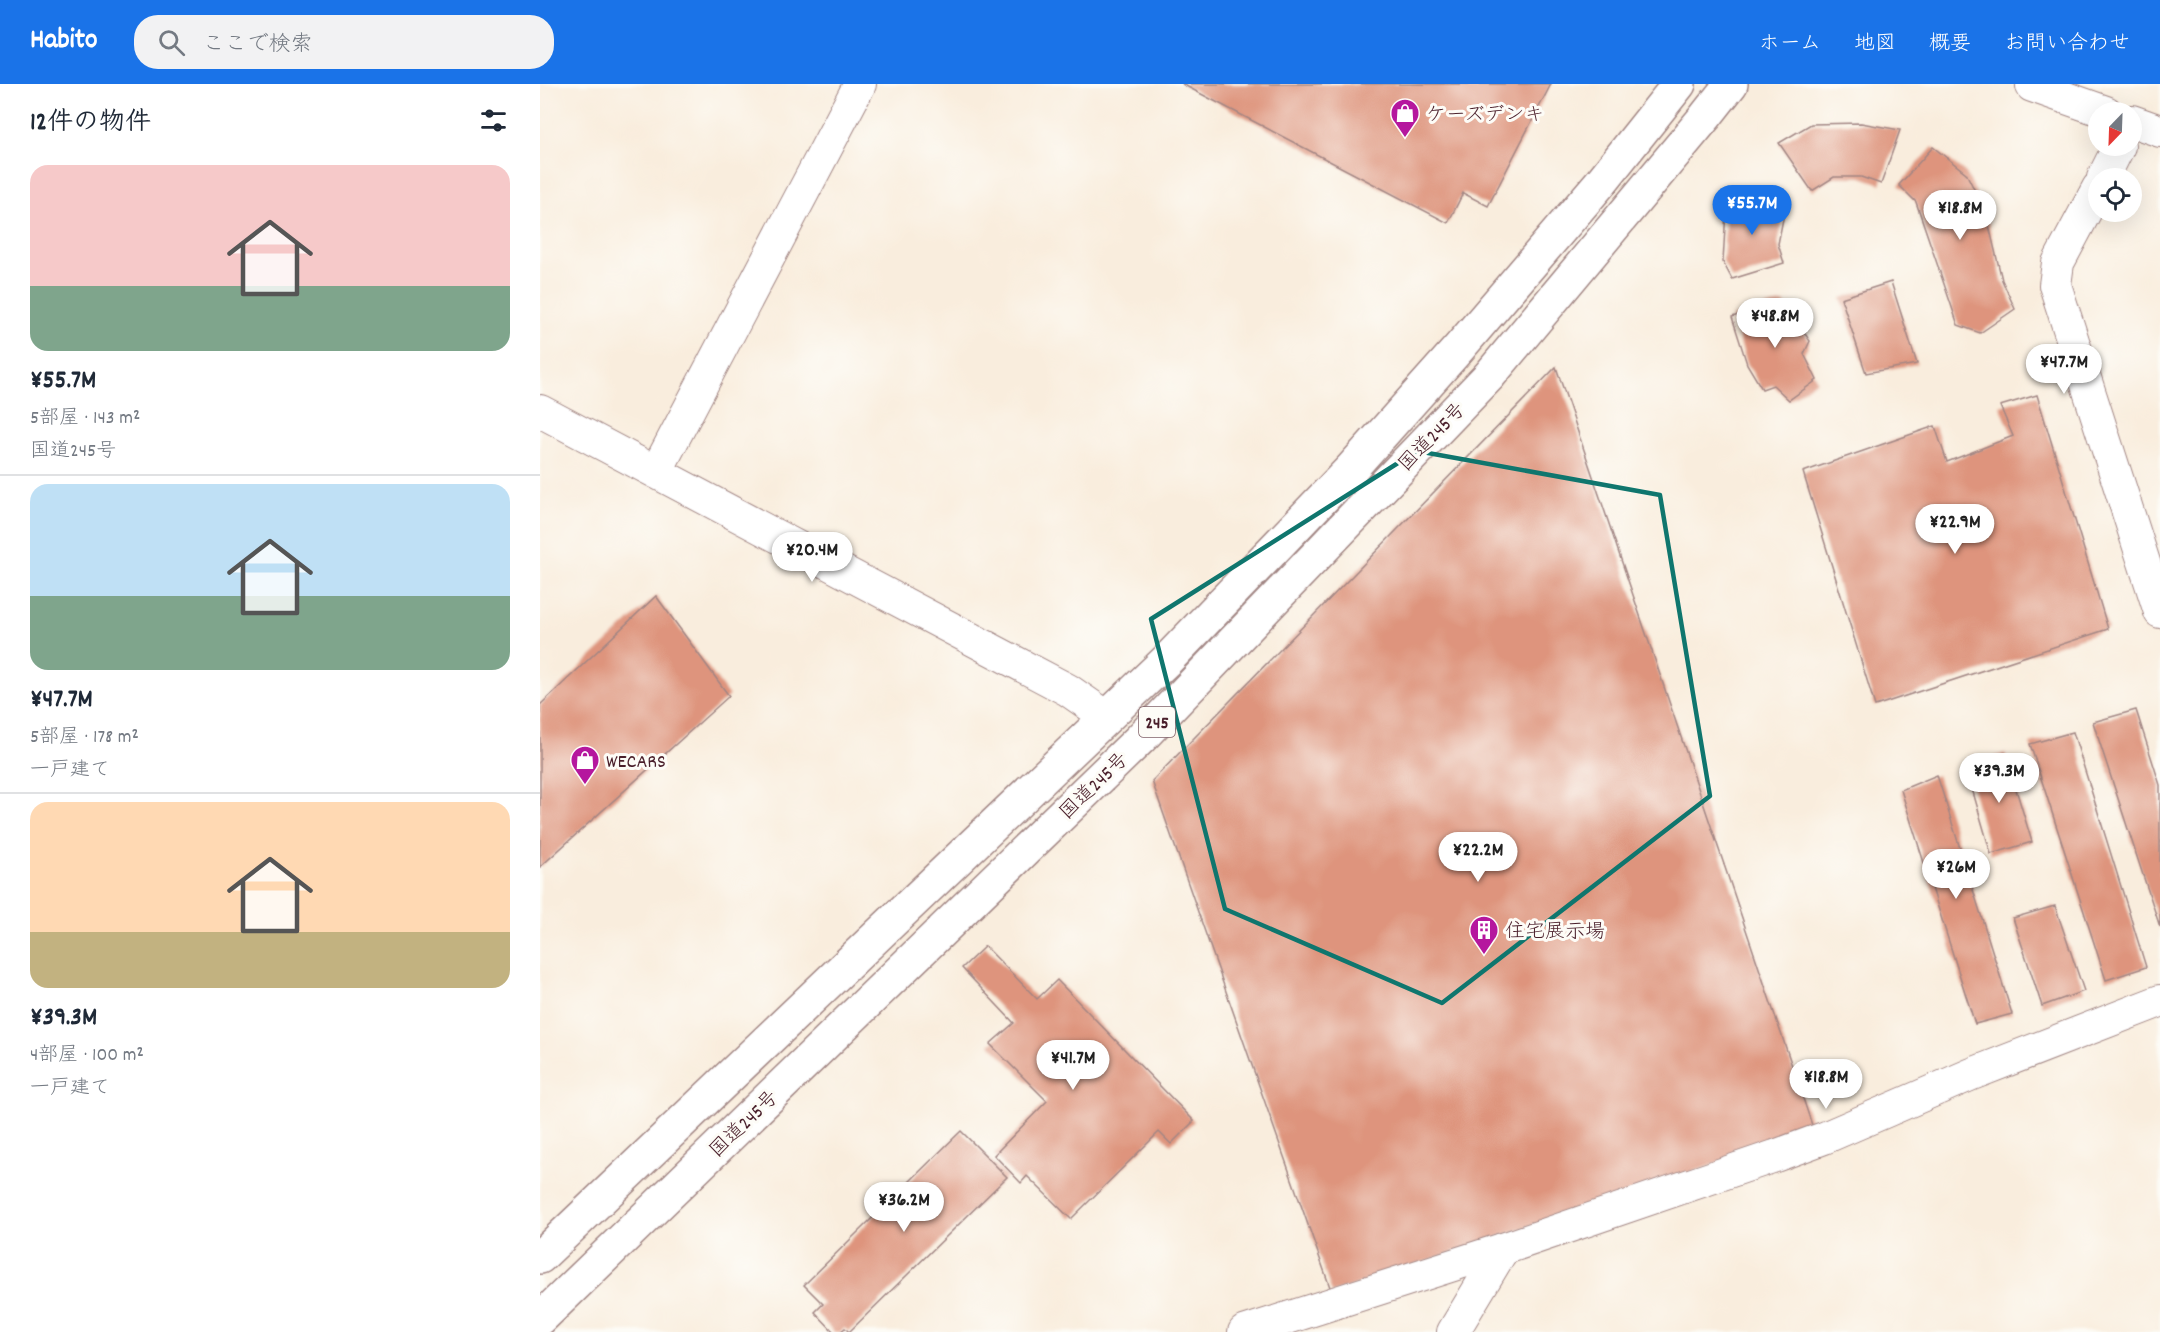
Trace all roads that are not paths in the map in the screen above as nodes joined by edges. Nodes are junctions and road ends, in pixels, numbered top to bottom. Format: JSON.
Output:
{"nodes":[{"id":1,"x":860,"y":84,"type":"edge"},
{"id":2,"x":1679,"y":84,"type":"edge"},
{"id":3,"x":1731,"y":84,"type":"edge"},
{"id":4,"x":2030,"y":85,"type":"edge"},
{"id":5,"x":2088,"y":106,"type":"edge"},
{"id":6,"x":2088,"y":207,"type":"edge"},
{"id":7,"x":540,"y":411,"type":"edge"},
{"id":8,"x":656,"y":472,"type":"junction"},
{"id":9,"x":2160,"y":612,"type":"edge"},
{"id":10,"x":1107,"y":717,"type":"junction"},
{"id":11,"x":2160,"y":1001,"type":"edge"},
{"id":12,"x":1503,"y":1249,"type":"junction"},
{"id":13,"x":540,"y":1257,"type":"edge"},
{"id":14,"x":540,"y":1319,"type":"edge"},
{"id":15,"x":1244,"y":1332,"type":"edge"},
{"id":16,"x":1453,"y":1332,"type":"edge"}],
"edges":[{"from":1,"to":8,"type":"street"},
{"from":2,"to":10,"type":"highway","name":"国道245号","number":"245"},
{"from":3,"to":14,"type":"highway","name":"国道245号","number":"245"},
{"from":4,"to":5,"type":"street"},
{"from":6,"to":9,"type":"street"},
{"from":7,"to":8,"type":"street"},
{"from":8,"to":10,"type":"street"},
{"from":10,"to":13,"type":"highway","name":"国道245号","number":"245"},
{"from":11,"to":12,"type":"street"},
{"from":12,"to":15,"type":"street"},
{"from":12,"to":16,"type":"street"}]}
